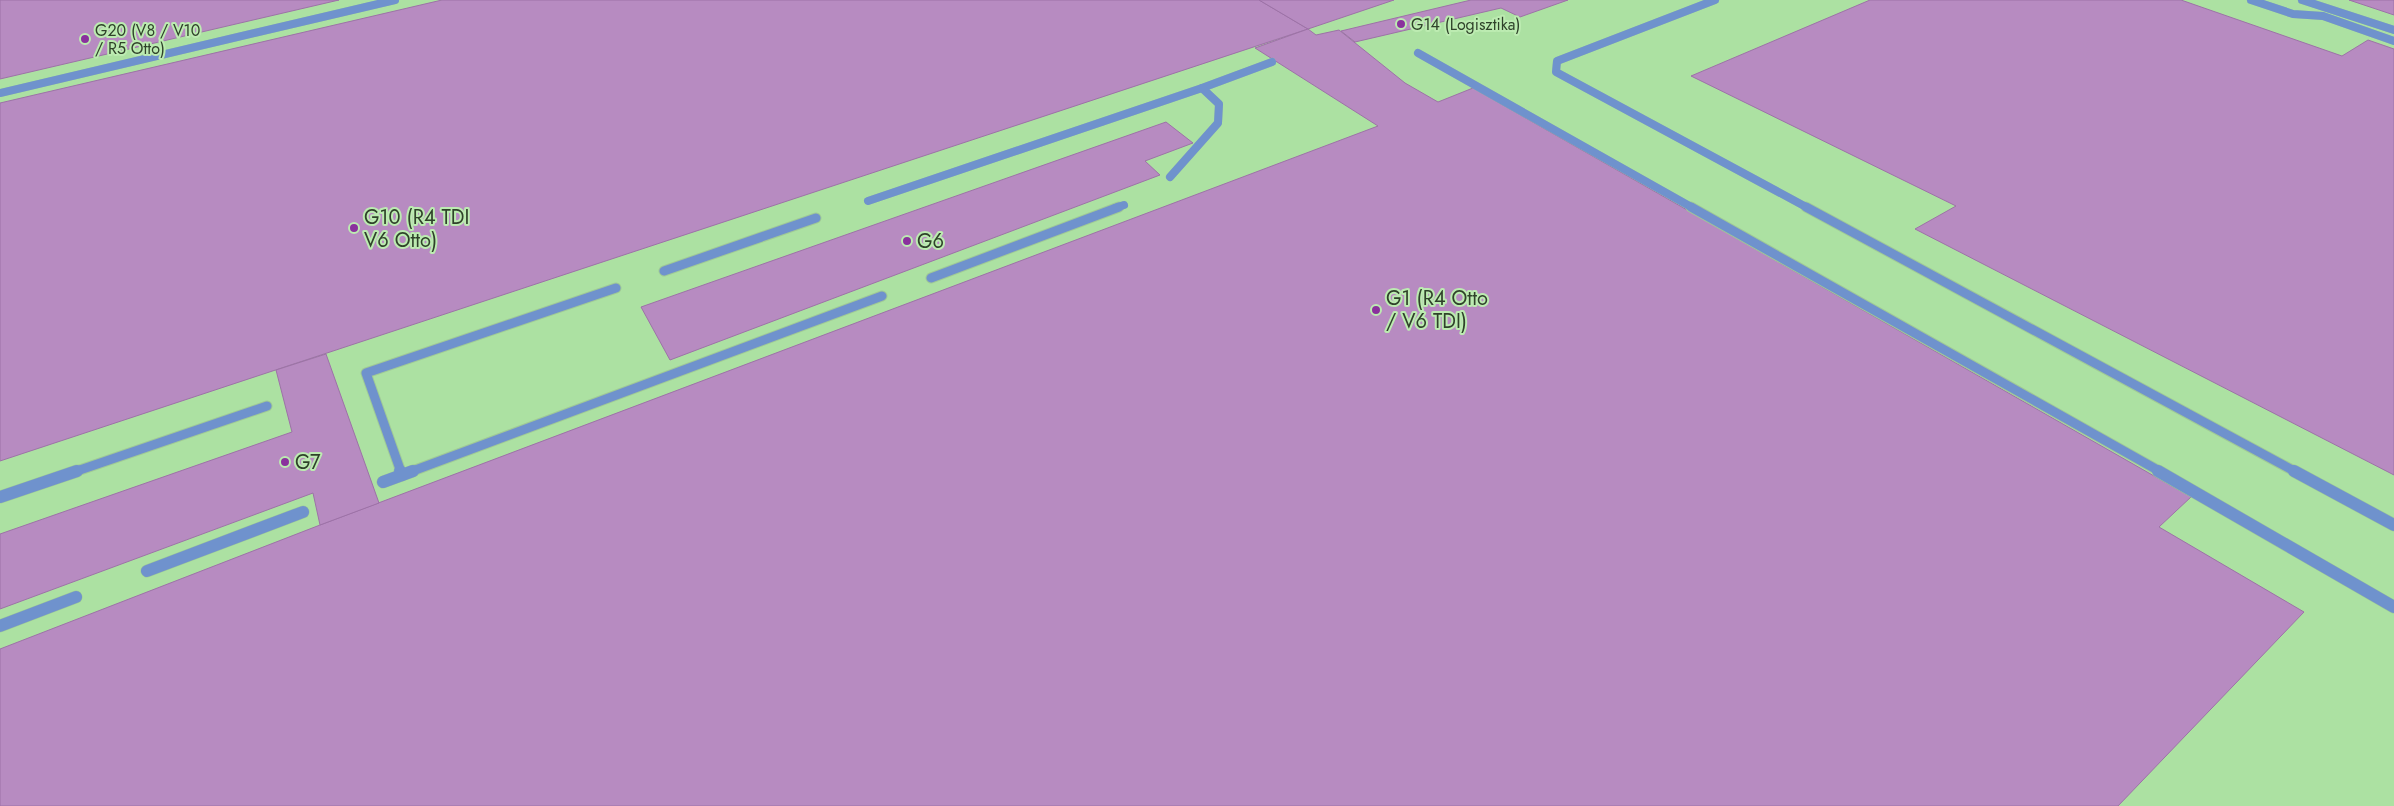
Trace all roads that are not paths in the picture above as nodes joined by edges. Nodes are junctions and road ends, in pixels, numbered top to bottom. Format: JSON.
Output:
{"nodes":[{"id":1,"x":395,"y":0,"type":"edge"},
{"id":2,"x":1715,"y":0,"type":"edge"},
{"id":3,"x":2251,"y":0,"type":"edge"},
{"id":4,"x":2302,"y":0,"type":"edge"},
{"id":5,"x":2394,"y":30,"type":"edge"},
{"id":6,"x":2394,"y":41,"type":"edge"},
{"id":7,"x":1418,"y":53,"type":"dead end"},
{"id":8,"x":1272,"y":62,"type":"dead end"},
{"id":9,"x":1202,"y":88,"type":"junction"},
{"id":10,"x":0,"y":93,"type":"edge"},
{"id":11,"x":1170,"y":177,"type":"dead end"},
{"id":12,"x":868,"y":201,"type":"dead end"},
{"id":13,"x":1124,"y":205,"type":"dead end"},
{"id":14,"x":816,"y":218,"type":"dead end"},
{"id":15,"x":664,"y":271,"type":"dead end"},
{"id":16,"x":931,"y":278,"type":"dead end"},
{"id":17,"x":616,"y":288,"type":"dead end"},
{"id":18,"x":882,"y":296,"type":"dead end"},
{"id":19,"x":267,"y":406,"type":"dead end"},
{"id":20,"x":402,"y":475,"type":"junction"},
{"id":21,"x":383,"y":482,"type":"dead end"},
{"id":22,"x":0,"y":497,"type":"edge"},
{"id":23,"x":303,"y":512,"type":"dead end"},
{"id":24,"x":2394,"y":525,"type":"edge"},
{"id":25,"x":148,"y":571,"type":"dead end"},
{"id":26,"x":76,"y":597,"type":"dead end"},
{"id":27,"x":2394,"y":607,"type":"edge"},
{"id":28,"x":0,"y":626,"type":"edge"}],
"edges":[{"from":1,"to":10,"type":"lane"},
{"from":2,"to":24,"type":"lane"},
{"from":3,"to":6,"type":"lane"},
{"from":4,"to":5,"type":"lane"},
{"from":7,"to":27,"type":"lane"},
{"from":8,"to":9,"type":"lane"},
{"from":9,"to":11,"type":"lane"},
{"from":9,"to":12,"type":"lane"},
{"from":13,"to":16,"type":"lane"},
{"from":14,"to":15,"type":"lane"},
{"from":17,"to":20,"type":"lane"},
{"from":18,"to":20,"type":"lane"},
{"from":19,"to":22,"type":"lane"},
{"from":20,"to":21,"type":"lane"},
{"from":23,"to":25,"type":"lane"},
{"from":26,"to":28,"type":"lane"}]}
